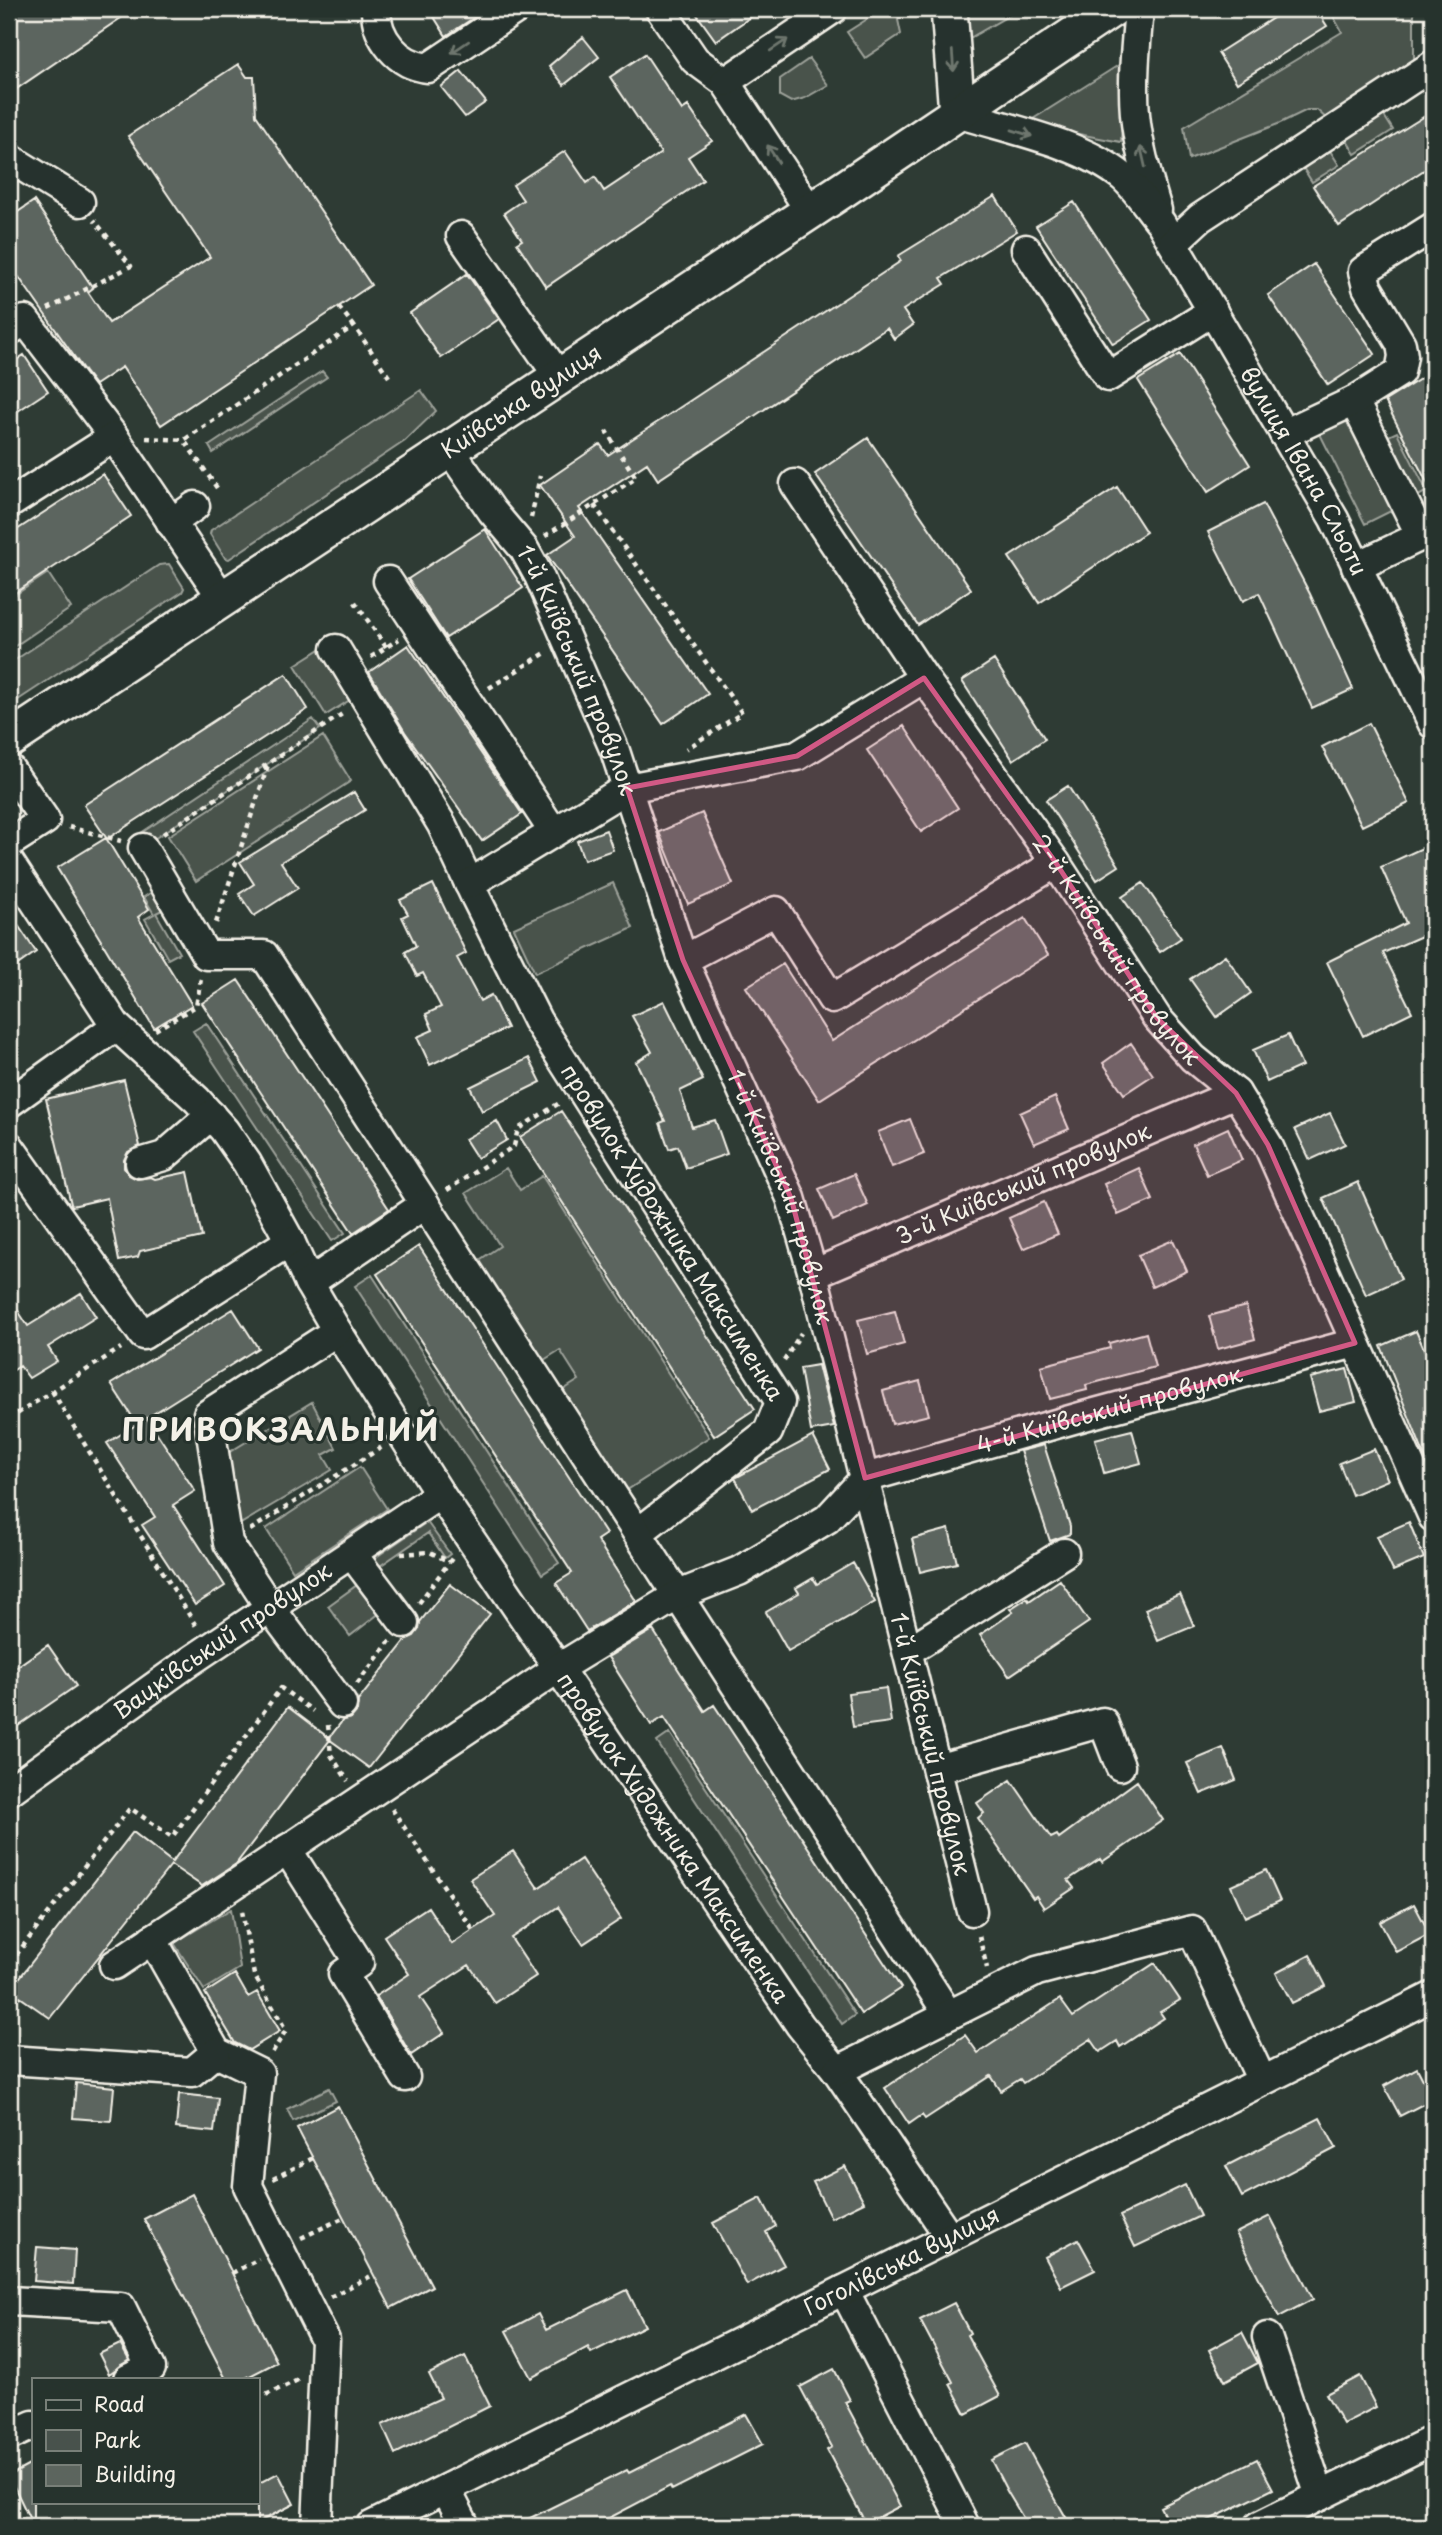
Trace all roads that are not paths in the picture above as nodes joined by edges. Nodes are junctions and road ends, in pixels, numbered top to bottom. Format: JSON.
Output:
{"nodes":[{"id":1,"x":376,"y":9,"type":"edge"},
{"id":2,"x":516,"y":9,"type":"edge"},
{"id":3,"x":660,"y":9,"type":"edge"},
{"id":4,"x":833,"y":9,"type":"edge"},
{"id":5,"x":949,"y":9,"type":"edge"},
{"id":6,"x":1112,"y":9,"type":"edge"},
{"id":7,"x":1139,"y":9,"type":"edge"},
{"id":8,"x":1433,"y":65,"type":"edge"},
{"id":9,"x":725,"y":82,"type":"junction"},
{"id":10,"x":957,"y":113,"type":"junction"},
{"id":11,"x":9,"y":158,"type":"edge"},
{"id":12,"x":80,"y":202,"type":"road end"},
{"id":13,"x":810,"y":211,"type":"junction"},
{"id":14,"x":1433,"y":227,"type":"edge"},
{"id":15,"x":1167,"y":233,"type":"junction"},
{"id":16,"x":461,"y":236,"type":"dead end"},
{"id":17,"x":1026,"y":249,"type":"dead end"},
{"id":18,"x":1213,"y":311,"type":"junction"},
{"id":19,"x":17,"y":326,"type":"edge"},
{"id":20,"x":559,"y":377,"type":"junction"},
{"id":21,"x":1354,"y":401,"type":"junction"},
{"id":22,"x":1284,"y":435,"type":"junction"},
{"id":23,"x":114,"y":436,"type":"junction"},
{"id":24,"x":450,"y":450,"type":"junction"},
{"id":25,"x":795,"y":484,"type":"dead end"},
{"id":26,"x":207,"y":499,"type":"road end"},
{"id":27,"x":9,"y":504,"type":"edge"},
{"id":28,"x":171,"y":523,"type":"junction"},
{"id":29,"x":1427,"y":535,"type":"edge"},
{"id":30,"x":1356,"y":567,"type":"junction"},
{"id":31,"x":388,"y":580,"type":"dead end"},
{"id":32,"x":223,"y":599,"type":"junction"},
{"id":33,"x":343,"y":660,"type":"road end"},
{"id":34,"x":925,"y":678,"type":"junction"},
{"id":35,"x":1433,"y":724,"type":"edge"},
{"id":36,"x":9,"y":740,"type":"edge"},
{"id":37,"x":9,"y":768,"type":"edge"},
{"id":38,"x":626,"y":788,"type":"junction"},
{"id":39,"x":553,"y":831,"type":"junction"},
{"id":40,"x":9,"y":843,"type":"edge"},
{"id":41,"x":143,"y":848,"type":"road end"},
{"id":42,"x":9,"y":862,"type":"edge"},
{"id":43,"x":1056,"y":863,"type":"junction"},
{"id":44,"x":469,"y":884,"type":"junction"},
{"id":45,"x":683,"y":960,"type":"junction"},
{"id":46,"x":125,"y":1034,"type":"junction"},
{"id":47,"x":1236,"y":1093,"type":"junction"},
{"id":48,"x":9,"y":1102,"type":"edge"},
{"id":49,"x":211,"y":1115,"type":"junction"},
{"id":50,"x":9,"y":1146,"type":"edge"},
{"id":51,"x":140,"y":1163,"type":"dead end"},
{"id":52,"x":425,"y":1204,"type":"junction"},
{"id":53,"x":289,"y":1241,"type":"junction"},
{"id":54,"x":813,"y":1274,"type":"junction"},
{"id":55,"x":309,"y":1283,"type":"junction"},
{"id":56,"x":337,"y":1331,"type":"junction"},
{"id":57,"x":1355,"y":1343,"type":"junction"},
{"id":58,"x":865,"y":1478,"type":"junction"},
{"id":59,"x":440,"y":1494,"type":"junction"},
{"id":60,"x":1433,"y":1517,"type":"edge"},
{"id":61,"x":638,"y":1533,"type":"junction"},
{"id":62,"x":1064,"y":1553,"type":"dead end"},
{"id":63,"x":360,"y":1565,"type":"junction"},
{"id":64,"x":678,"y":1595,"type":"junction"},
{"id":65,"x":271,"y":1609,"type":"junction"},
{"id":66,"x":404,"y":1623,"type":"road end"},
{"id":67,"x":908,"y":1651,"type":"junction"},
{"id":68,"x":557,"y":1669,"type":"junction"},
{"id":69,"x":335,"y":1713,"type":"road end"},
{"id":70,"x":1120,"y":1766,"type":"dead end"},
{"id":71,"x":937,"y":1769,"type":"junction"},
{"id":72,"x":9,"y":1791,"type":"edge"},
{"id":73,"x":287,"y":1849,"type":"junction"},
{"id":74,"x":972,"y":1911,"type":"road end"},
{"id":75,"x":152,"y":1939,"type":"junction"},
{"id":76,"x":114,"y":1965,"type":"dead end"},
{"id":77,"x":1433,"y":1996,"type":"edge"},
{"id":78,"x":948,"y":2014,"type":"junction"},
{"id":79,"x":216,"y":2052,"type":"junction"},
{"id":80,"x":9,"y":2060,"type":"edge"},
{"id":81,"x":837,"y":2071,"type":"junction"},
{"id":82,"x":405,"y":2077,"type":"dead end"},
{"id":83,"x":1262,"y":2081,"type":"junction"},
{"id":84,"x":949,"y":2236,"type":"junction"},
{"id":85,"x":844,"y":2290,"type":"junction"},
{"id":86,"x":9,"y":2301,"type":"edge"},
{"id":87,"x":1267,"y":2337,"type":"dead end"},
{"id":88,"x":130,"y":2378,"type":"edge"},
{"id":89,"x":32,"y":2425,"type":"edge"},
{"id":90,"x":9,"y":2436,"type":"edge"},
{"id":91,"x":1433,"y":2440,"type":"edge"},
{"id":92,"x":446,"y":2489,"type":"junction"},
{"id":93,"x":1320,"y":2496,"type":"junction"},
{"id":94,"x":317,"y":2526,"type":"edge"},
{"id":95,"x":371,"y":2526,"type":"edge"},
{"id":96,"x":465,"y":2526,"type":"edge"},
{"id":97,"x":965,"y":2526,"type":"edge"},
{"id":98,"x":1259,"y":2526,"type":"edge"}],
"edges":[{"from":2,"to":1,"type":"street","one_way":true},
{"from":3,"to":9,"type":"street"},
{"from":9,"to":4,"type":"street","one_way":true},
{"from":5,"to":10,"type":"main road","one_way":true},
{"from":6,"to":10,"type":"main road","name":"Київська вулиця"},
{"from":15,"to":7,"type":"street","name":"вулиця Івана Сльоти","one_way":true},
{"from":8,"to":15,"type":"street"},
{"from":13,"to":9,"type":"street","one_way":true},
{"from":10,"to":13,"type":"main road","name":"Київська вулиця"},
{"from":10,"to":15,"type":"street","name":"вулиця Івана Сльоти","one_way":true},
{"from":11,"to":12,"type":"street"},
{"from":13,"to":20,"type":"main road","name":"Київська вулиця"},
{"from":14,"to":21,"type":"street"},
{"from":15,"to":18,"type":"street","name":"вулиця Івана Сльоти"},
{"from":16,"to":20,"type":"street"},
{"from":17,"to":18,"type":"street"},
{"from":18,"to":22,"type":"street","name":"вулиця Івана Сльоти"},
{"from":19,"to":23,"type":"street"},
{"from":20,"to":24,"type":"main road","name":"Київська вулиця"},
{"from":21,"to":22,"type":"street"},
{"from":21,"to":29,"type":"street"},
{"from":22,"to":30,"type":"street","name":"вулиця Івана Сльоти"},
{"from":23,"to":27,"type":"street"},
{"from":23,"to":28,"type":"street"},
{"from":24,"to":32,"type":"main road","name":"Київська вулиця"},
{"from":24,"to":38,"type":"street","name":"1-й Київський провулок"},
{"from":25,"to":34,"type":"street","name":"2-й Київський провулок"},
{"from":26,"to":28,"type":"street"},
{"from":28,"to":32,"type":"street"},
{"from":29,"to":30,"type":"street"},
{"from":30,"to":35,"type":"street","name":"вулиця Івана Сльоти"},
{"from":31,"to":39,"type":"street"},
{"from":32,"to":36,"type":"main road","name":"Київська вулиця"},
{"from":33,"to":44,"type":"street","name":"провулок Художника Максименка"},
{"from":34,"to":38,"type":"street"},
{"from":34,"to":43,"type":"street","name":"2-й Київський провулок"},
{"from":37,"to":40,"type":"street"},
{"from":38,"to":39,"type":"street"},
{"from":38,"to":45,"type":"street","name":"1-й Київський провулок"},
{"from":39,"to":44,"type":"street"},
{"from":41,"to":52,"type":"street"},
{"from":42,"to":46,"type":"street"},
{"from":43,"to":45,"type":"street"},
{"from":43,"to":47,"type":"street","name":"2-й Київський провулок"},
{"from":44,"to":61,"type":"street","name":"провулок Художника Максименка"},
{"from":45,"to":54,"type":"street","name":"1-й Київський провулок"},
{"from":46,"to":48,"type":"street"},
{"from":46,"to":49,"type":"street"},
{"from":47,"to":54,"type":"street","name":"3-й Київський провулок"},
{"from":47,"to":57,"type":"street","name":"2-й Київський провулок"},
{"from":49,"to":51,"type":"street"},
{"from":49,"to":53,"type":"street"},
{"from":50,"to":53,"type":"street"},
{"from":52,"to":55,"type":"street"},
{"from":52,"to":61,"type":"street"},
{"from":53,"to":55,"type":"street"},
{"from":54,"to":58,"type":"street","name":"1-й Київський провулок"},
{"from":55,"to":56,"type":"street"},
{"from":56,"to":59,"type":"street"},
{"from":56,"to":65,"type":"street"},
{"from":57,"to":58,"type":"street","name":"4-й Київський провулок"},
{"from":57,"to":60,"type":"street","name":"2-й Київський провулок"},
{"from":58,"to":64,"type":"street","name":"провулок Художника Максименка"},
{"from":58,"to":67,"type":"street","name":"1-й Київський провулок"},
{"from":59,"to":63,"type":"street","name":"Вацківський провулок"},
{"from":59,"to":68,"type":"street"},
{"from":61,"to":64,"type":"street"},
{"from":62,"to":67,"type":"street"},
{"from":63,"to":65,"type":"street","name":"Вацківський провулок"},
{"from":63,"to":66,"type":"street"},
{"from":64,"to":68,"type":"street","name":"провулок Художника Максименка"},
{"from":64,"to":78,"type":"street"},
{"from":65,"to":69,"type":"street"},
{"from":65,"to":72,"type":"street","name":"Вацківський провулок"},
{"from":67,"to":71,"type":"street","name":"1-й Київський провулок"},
{"from":68,"to":73,"type":"street"},
{"from":68,"to":81,"type":"street","name":"провулок Художника Максименка"},
{"from":70,"to":71,"type":"street"},
{"from":71,"to":74,"type":"street","name":"1-й Київський провулок"},
{"from":73,"to":75,"type":"street"},
{"from":73,"to":82,"type":"street"},
{"from":75,"to":76,"type":"street"},
{"from":75,"to":79,"type":"street"},
{"from":77,"to":83,"type":"street","name":"Гоголівська вулиця"},
{"from":78,"to":81,"type":"street"},
{"from":78,"to":83,"type":"street"},
{"from":79,"to":80,"type":"street"},
{"from":79,"to":94,"type":"street"},
{"from":81,"to":84,"type":"street","name":"провулок Художника Максименка"},
{"from":83,"to":84,"type":"street","name":"Гоголівська вулиця"},
{"from":84,"to":85,"type":"street","name":"Гоголівська вулиця"},
{"from":85,"to":92,"type":"street","name":"Гоголівська вулиця"},
{"from":85,"to":97,"type":"street"},
{"from":86,"to":88,"type":"street"},
{"from":87,"to":93,"type":"street"},
{"from":89,"to":90,"type":"street"},
{"from":91,"to":93,"type":"street"},
{"from":92,"to":95,"type":"street","name":"Гоголівська вулиця"},
{"from":92,"to":96,"type":"street"},
{"from":93,"to":98,"type":"street"}]}
